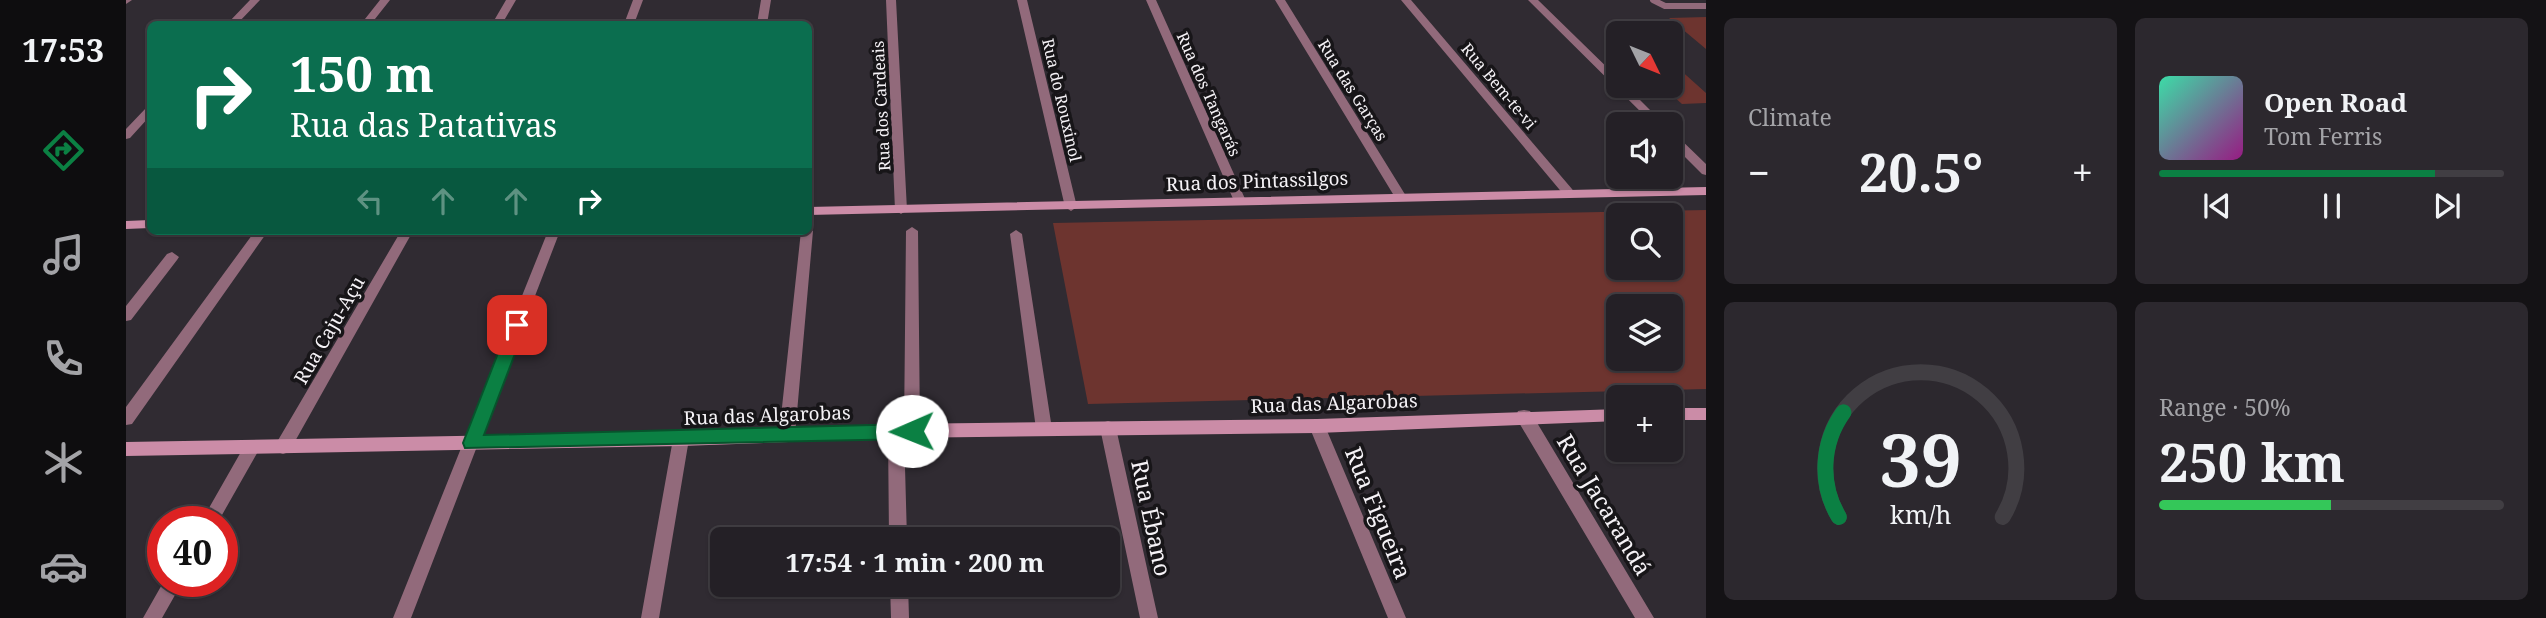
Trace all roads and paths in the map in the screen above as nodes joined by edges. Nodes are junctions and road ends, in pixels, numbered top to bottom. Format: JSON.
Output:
{"nodes":[{"id":1,"x":255,"y":0,"type":"edge"},
{"id":2,"x":385,"y":0,"type":"edge"},
{"id":3,"x":511,"y":0,"type":"edge"},
{"id":4,"x":638,"y":0,"type":"edge"},
{"id":5,"x":766,"y":0,"type":"edge"},
{"id":6,"x":891,"y":0,"type":"edge"},
{"id":7,"x":1022,"y":0,"type":"edge"},
{"id":8,"x":1151,"y":0,"type":"edge"},
{"id":9,"x":1280,"y":0,"type":"edge"},
{"id":10,"x":1406,"y":0,"type":"edge"},
{"id":11,"x":1533,"y":0,"type":"edge"},
{"id":12,"x":1653,"y":0,"type":"edge"},
{"id":13,"x":1706,"y":6,"type":"edge"},
{"id":14,"x":235,"y":21,"type":"edge"},
{"id":15,"x":368,"y":21,"type":"edge"},
{"id":16,"x":500,"y":21,"type":"edge"},
{"id":17,"x":630,"y":21,"type":"edge"},
{"id":18,"x":762,"y":21,"type":"edge"},
{"id":19,"x":1606,"y":72,"type":"edge"},
{"id":20,"x":1632,"y":98,"type":"edge"},
{"id":21,"x":1647,"y":112,"type":"edge"},
{"id":22,"x":147,"y":113,"type":"edge"},
{"id":23,"x":126,"y":136,"type":"edge"},
{"id":24,"x":1683,"y":148,"type":"edge"},
{"id":25,"x":1706,"y":171,"type":"edge"},
{"id":26,"x":1706,"y":191,"type":"edge"},
{"id":27,"x":1568,"y":192,"type":"junction"},
{"id":28,"x":1400,"y":196,"type":"junction"},
{"id":29,"x":1240,"y":201,"type":"junction"},
{"id":30,"x":1071,"y":206,"type":"junction"},
{"id":31,"x":901,"y":210,"type":"junction"},
{"id":32,"x":812,"y":213,"type":"edge"},
{"id":33,"x":147,"y":224,"type":"edge"},
{"id":34,"x":126,"y":225,"type":"edge"},
{"id":35,"x":912,"y":231,"type":"dead end"},
{"id":36,"x":1016,"y":234,"type":"dead end"},
{"id":37,"x":259,"y":235,"type":"edge"},
{"id":38,"x":405,"y":235,"type":"edge"},
{"id":39,"x":552,"y":235,"type":"edge"},
{"id":40,"x":807,"y":235,"type":"edge"},
{"id":41,"x":172,"y":257,"type":"dead end"},
{"id":42,"x":126,"y":316,"type":"edge"},
{"id":43,"x":1683,"y":414,"type":"edge"},
{"id":44,"x":1706,"y":414,"type":"edge"},
{"id":45,"x":1606,"y":415,"type":"edge"},
{"id":46,"x":1524,"y":416,"type":"junction"},
{"id":47,"x":126,"y":419,"type":"edge"},
{"id":48,"x":1317,"y":426,"type":"junction"},
{"id":49,"x":1108,"y":428,"type":"junction"},
{"id":50,"x":1044,"y":429,"type":"junction"},
{"id":51,"x":904,"y":431,"type":"junction"},
{"id":52,"x":787,"y":435,"type":"junction"},
{"id":53,"x":681,"y":439,"type":"junction"},
{"id":54,"x":472,"y":443,"type":"junction"},
{"id":55,"x":283,"y":447,"type":"junction"},
{"id":56,"x":252,"y":448,"type":"junction"},
{"id":57,"x":126,"y":449,"type":"edge"},
{"id":58,"x":218,"y":506,"type":"edge"},
{"id":59,"x":899,"y":527,"type":"edge"},
{"id":60,"x":164,"y":597,"type":"edge"},
{"id":61,"x":899,"y":597,"type":"edge"},
{"id":62,"x":152,"y":618,"type":"edge"},
{"id":63,"x":402,"y":618,"type":"edge"},
{"id":64,"x":650,"y":618,"type":"edge"},
{"id":65,"x":900,"y":618,"type":"edge"},
{"id":66,"x":1149,"y":618,"type":"edge"},
{"id":67,"x":1397,"y":618,"type":"edge"},
{"id":68,"x":1645,"y":618,"type":"edge"}],
"edges":[{"from":1,"to":14,"type":"street"},
{"from":2,"to":15,"type":"street"},
{"from":3,"to":16,"type":"street"},
{"from":4,"to":17,"type":"street"},
{"from":5,"to":18,"type":"street"},
{"from":6,"to":31,"type":"street","name":"Rua dos Cardeais"},
{"from":7,"to":30,"type":"street","name":"Rua do Rouxinol"},
{"from":8,"to":29,"type":"street","name":"Rua dos Tangarás"},
{"from":9,"to":28,"type":"street","name":"Rua das Garças"},
{"from":10,"to":27,"type":"street","name":"Rua Bem-te-vi"},
{"from":11,"to":19,"type":"street"},
{"from":12,"to":13,"type":"lane"},
{"from":20,"to":21,"type":"street"},
{"from":22,"to":23,"type":"street"},
{"from":24,"to":25,"type":"street"},
{"from":26,"to":27,"type":"street","name":"Rua dos Pintassilgos"},
{"from":27,"to":28,"type":"street","name":"Rua dos Pintassilgos"},
{"from":28,"to":29,"type":"street","name":"Rua dos Pintassilgos"},
{"from":29,"to":30,"type":"street","name":"Rua dos Pintassilgos"},
{"from":30,"to":31,"type":"street","name":"Rua dos Pintassilgos"},
{"from":31,"to":32,"type":"street","name":"Rua dos Pintassilgos"},
{"from":33,"to":34,"type":"street"},
{"from":35,"to":51,"type":"street"},
{"from":36,"to":50,"type":"street"},
{"from":37,"to":47,"type":"street"},
{"from":38,"to":55,"type":"street","name":"Rua Caju-Açu"},
{"from":39,"to":54,"type":"street"},
{"from":40,"to":52,"type":"street"},
{"from":41,"to":42,"type":"street"},
{"from":43,"to":44,"type":"street"},
{"from":45,"to":46,"type":"street","name":"Rua das Algarobas"},
{"from":46,"to":48,"type":"street","name":"Rua das Algarobas"},
{"from":46,"to":68,"type":"street","name":"Rua Jacarandá"},
{"from":48,"to":49,"type":"street","name":"Rua das Algarobas"},
{"from":48,"to":67,"type":"street","name":"Rua Figueira"},
{"from":49,"to":50,"type":"street","name":"Rua das Algarobas"},
{"from":49,"to":66,"type":"street","name":"Rua Ébano"},
{"from":50,"to":51,"type":"street","name":"Rua das Algarobas"},
{"from":51,"to":52,"type":"street","name":"Rua das Algarobas"},
{"from":51,"to":59,"type":"street"},
{"from":52,"to":53,"type":"street","name":"Rua das Algarobas"},
{"from":53,"to":54,"type":"street","name":"Rua das Algarobas"},
{"from":53,"to":64,"type":"street"},
{"from":54,"to":55,"type":"street","name":"Rua das Algarobas"},
{"from":54,"to":63,"type":"street"},
{"from":55,"to":56,"type":"street","name":"Rua das Algarobas"},
{"from":56,"to":57,"type":"street","name":"Rua das Algarobas"},
{"from":56,"to":58,"type":"street"},
{"from":60,"to":62,"type":"street"},
{"from":61,"to":65,"type":"street"}]}
